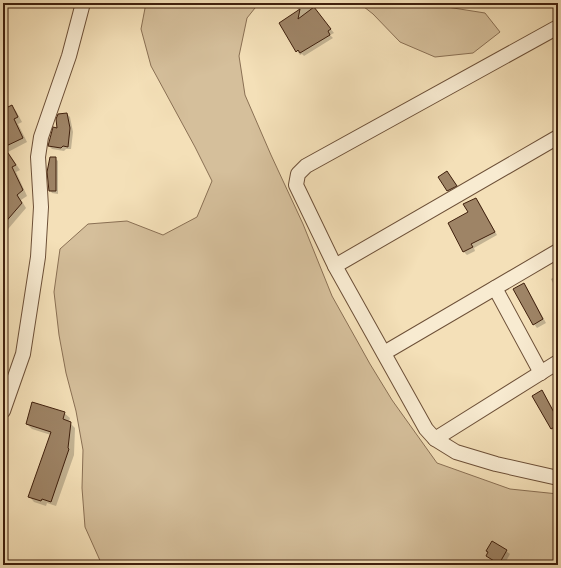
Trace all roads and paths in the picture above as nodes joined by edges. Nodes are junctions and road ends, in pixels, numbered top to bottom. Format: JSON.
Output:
{"nodes":[{"id":1,"x":83,"y":3,"type":"edge"},
{"id":2,"x":558,"y":27,"type":"edge"},
{"id":3,"x":558,"y":137,"type":"edge"},
{"id":4,"x":558,"y":251,"type":"edge"},
{"id":5,"x":335,"y":266,"type":"junction"},
{"id":6,"x":495,"y":288,"type":"junction"},
{"id":7,"x":384,"y":353,"type":"junction"},
{"id":8,"x":558,"y":362,"type":"edge"},
{"id":9,"x":541,"y":373,"type":"junction"},
{"id":10,"x":3,"y":411,"type":"edge"},
{"id":11,"x":435,"y":439,"type":"junction"},
{"id":12,"x":558,"y":478,"type":"edge"}],
"edges":[{"from":1,"to":10,"type":"street"},
{"from":2,"to":5,"type":"street"},
{"from":3,"to":5,"type":"street"},
{"from":4,"to":6,"type":"street"},
{"from":5,"to":7,"type":"street"},
{"from":6,"to":7,"type":"street"},
{"from":6,"to":9,"type":"street"},
{"from":7,"to":11,"type":"street"},
{"from":8,"to":9,"type":"street"},
{"from":9,"to":11,"type":"street"},
{"from":11,"to":12,"type":"street"}]}
